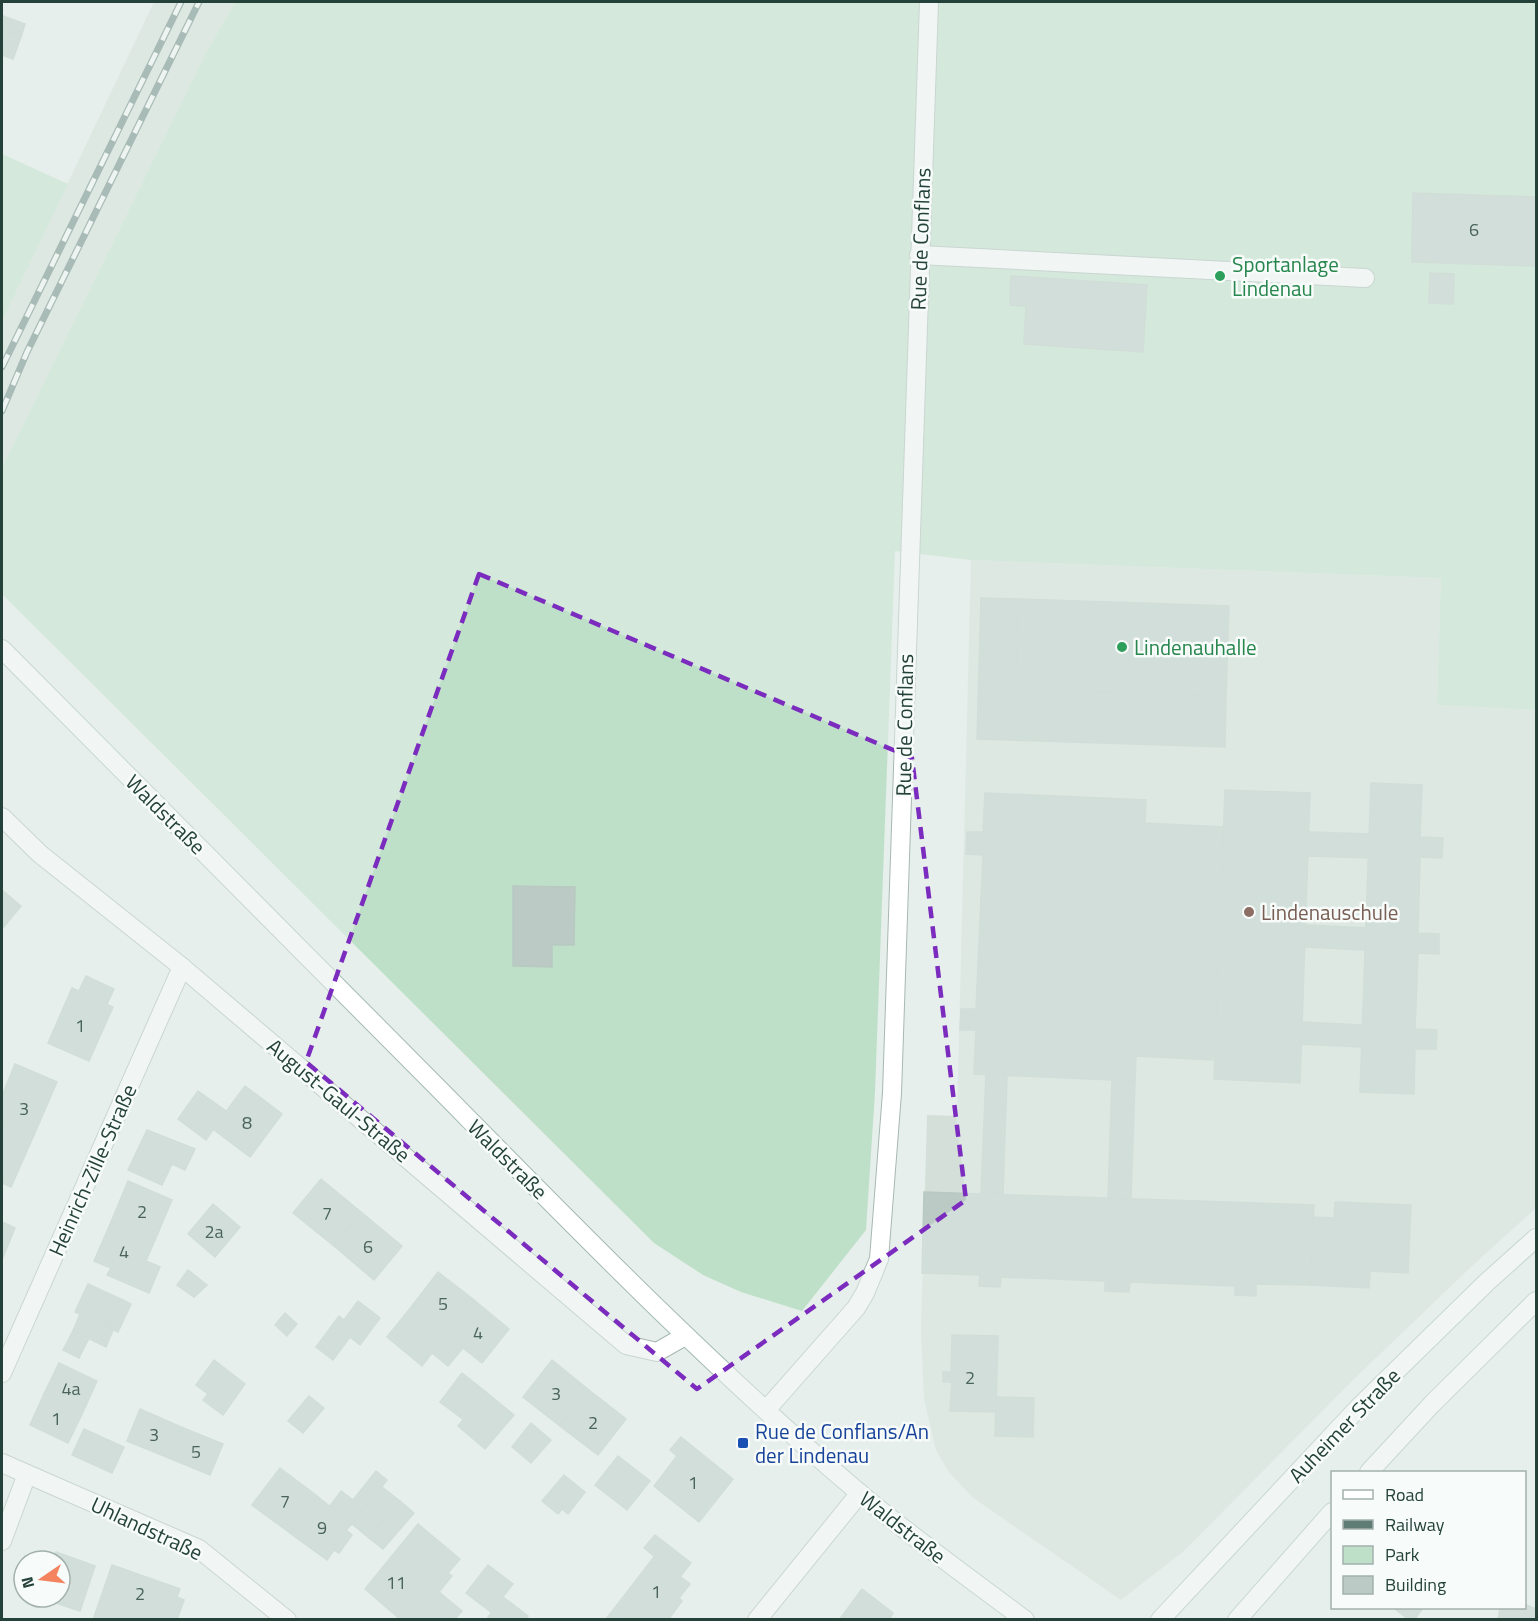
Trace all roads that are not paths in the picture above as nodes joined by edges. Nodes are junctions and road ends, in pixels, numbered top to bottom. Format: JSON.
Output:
{"nodes":[{"id":1,"x":928,"y":2,"type":"edge"},
{"id":2,"x":919,"y":255,"type":"junction"},
{"id":3,"x":1365,"y":278,"type":"dead end"},
{"id":4,"x":2,"y":649,"type":"edge"},
{"id":5,"x":2,"y":817,"type":"edge"},
{"id":6,"x":182,"y":967,"type":"junction"},
{"id":7,"x":1536,"y":1238,"type":"edge"},
{"id":8,"x":1536,"y":1301,"type":"edge"},
{"id":9,"x":685,"y":1336,"type":"junction"},
{"id":10,"x":2,"y":1373,"type":"edge"},
{"id":11,"x":767,"y":1410,"type":"junction"},
{"id":12,"x":2,"y":1463,"type":"edge"},
{"id":13,"x":1371,"y":1471,"type":"edge"},
{"id":14,"x":27,"y":1474,"type":"junction"},
{"id":15,"x":860,"y":1493,"type":"junction"},
{"id":16,"x":1331,"y":1513,"type":"edge"},
{"id":17,"x":2,"y":1541,"type":"edge"},
{"id":18,"x":287,"y":1620,"type":"edge"},
{"id":19,"x":757,"y":1620,"type":"edge"},
{"id":20,"x":1025,"y":1620,"type":"edge"},
{"id":21,"x":1160,"y":1620,"type":"edge"},
{"id":22,"x":1237,"y":1620,"type":"edge"}],
"edges":[{"from":1,"to":2,"type":"street","name":"Rue de Conflans"},
{"from":2,"to":3,"type":"street"},
{"from":2,"to":11,"type":"street","name":"Rue de Conflans"},
{"from":4,"to":9,"type":"street","name":"Waldstraße"},
{"from":5,"to":6,"type":"street","name":"August-Gaul-Straße"},
{"from":6,"to":9,"type":"street","name":"August-Gaul-Straße"},
{"from":6,"to":10,"type":"street","name":"Heinrich-Zille-Straße"},
{"from":7,"to":21,"type":"street","name":"Auheimer Straße"},
{"from":8,"to":13,"type":"street"},
{"from":9,"to":11,"type":"street","name":"Waldstraße"},
{"from":11,"to":15,"type":"street","name":"Waldstraße"},
{"from":12,"to":14,"type":"street"},
{"from":14,"to":17,"type":"street"},
{"from":14,"to":18,"type":"street","name":"Uhlandstraße"},
{"from":15,"to":19,"type":"street"},
{"from":15,"to":20,"type":"street","name":"Waldstraße"},
{"from":16,"to":22,"type":"street"}]}
